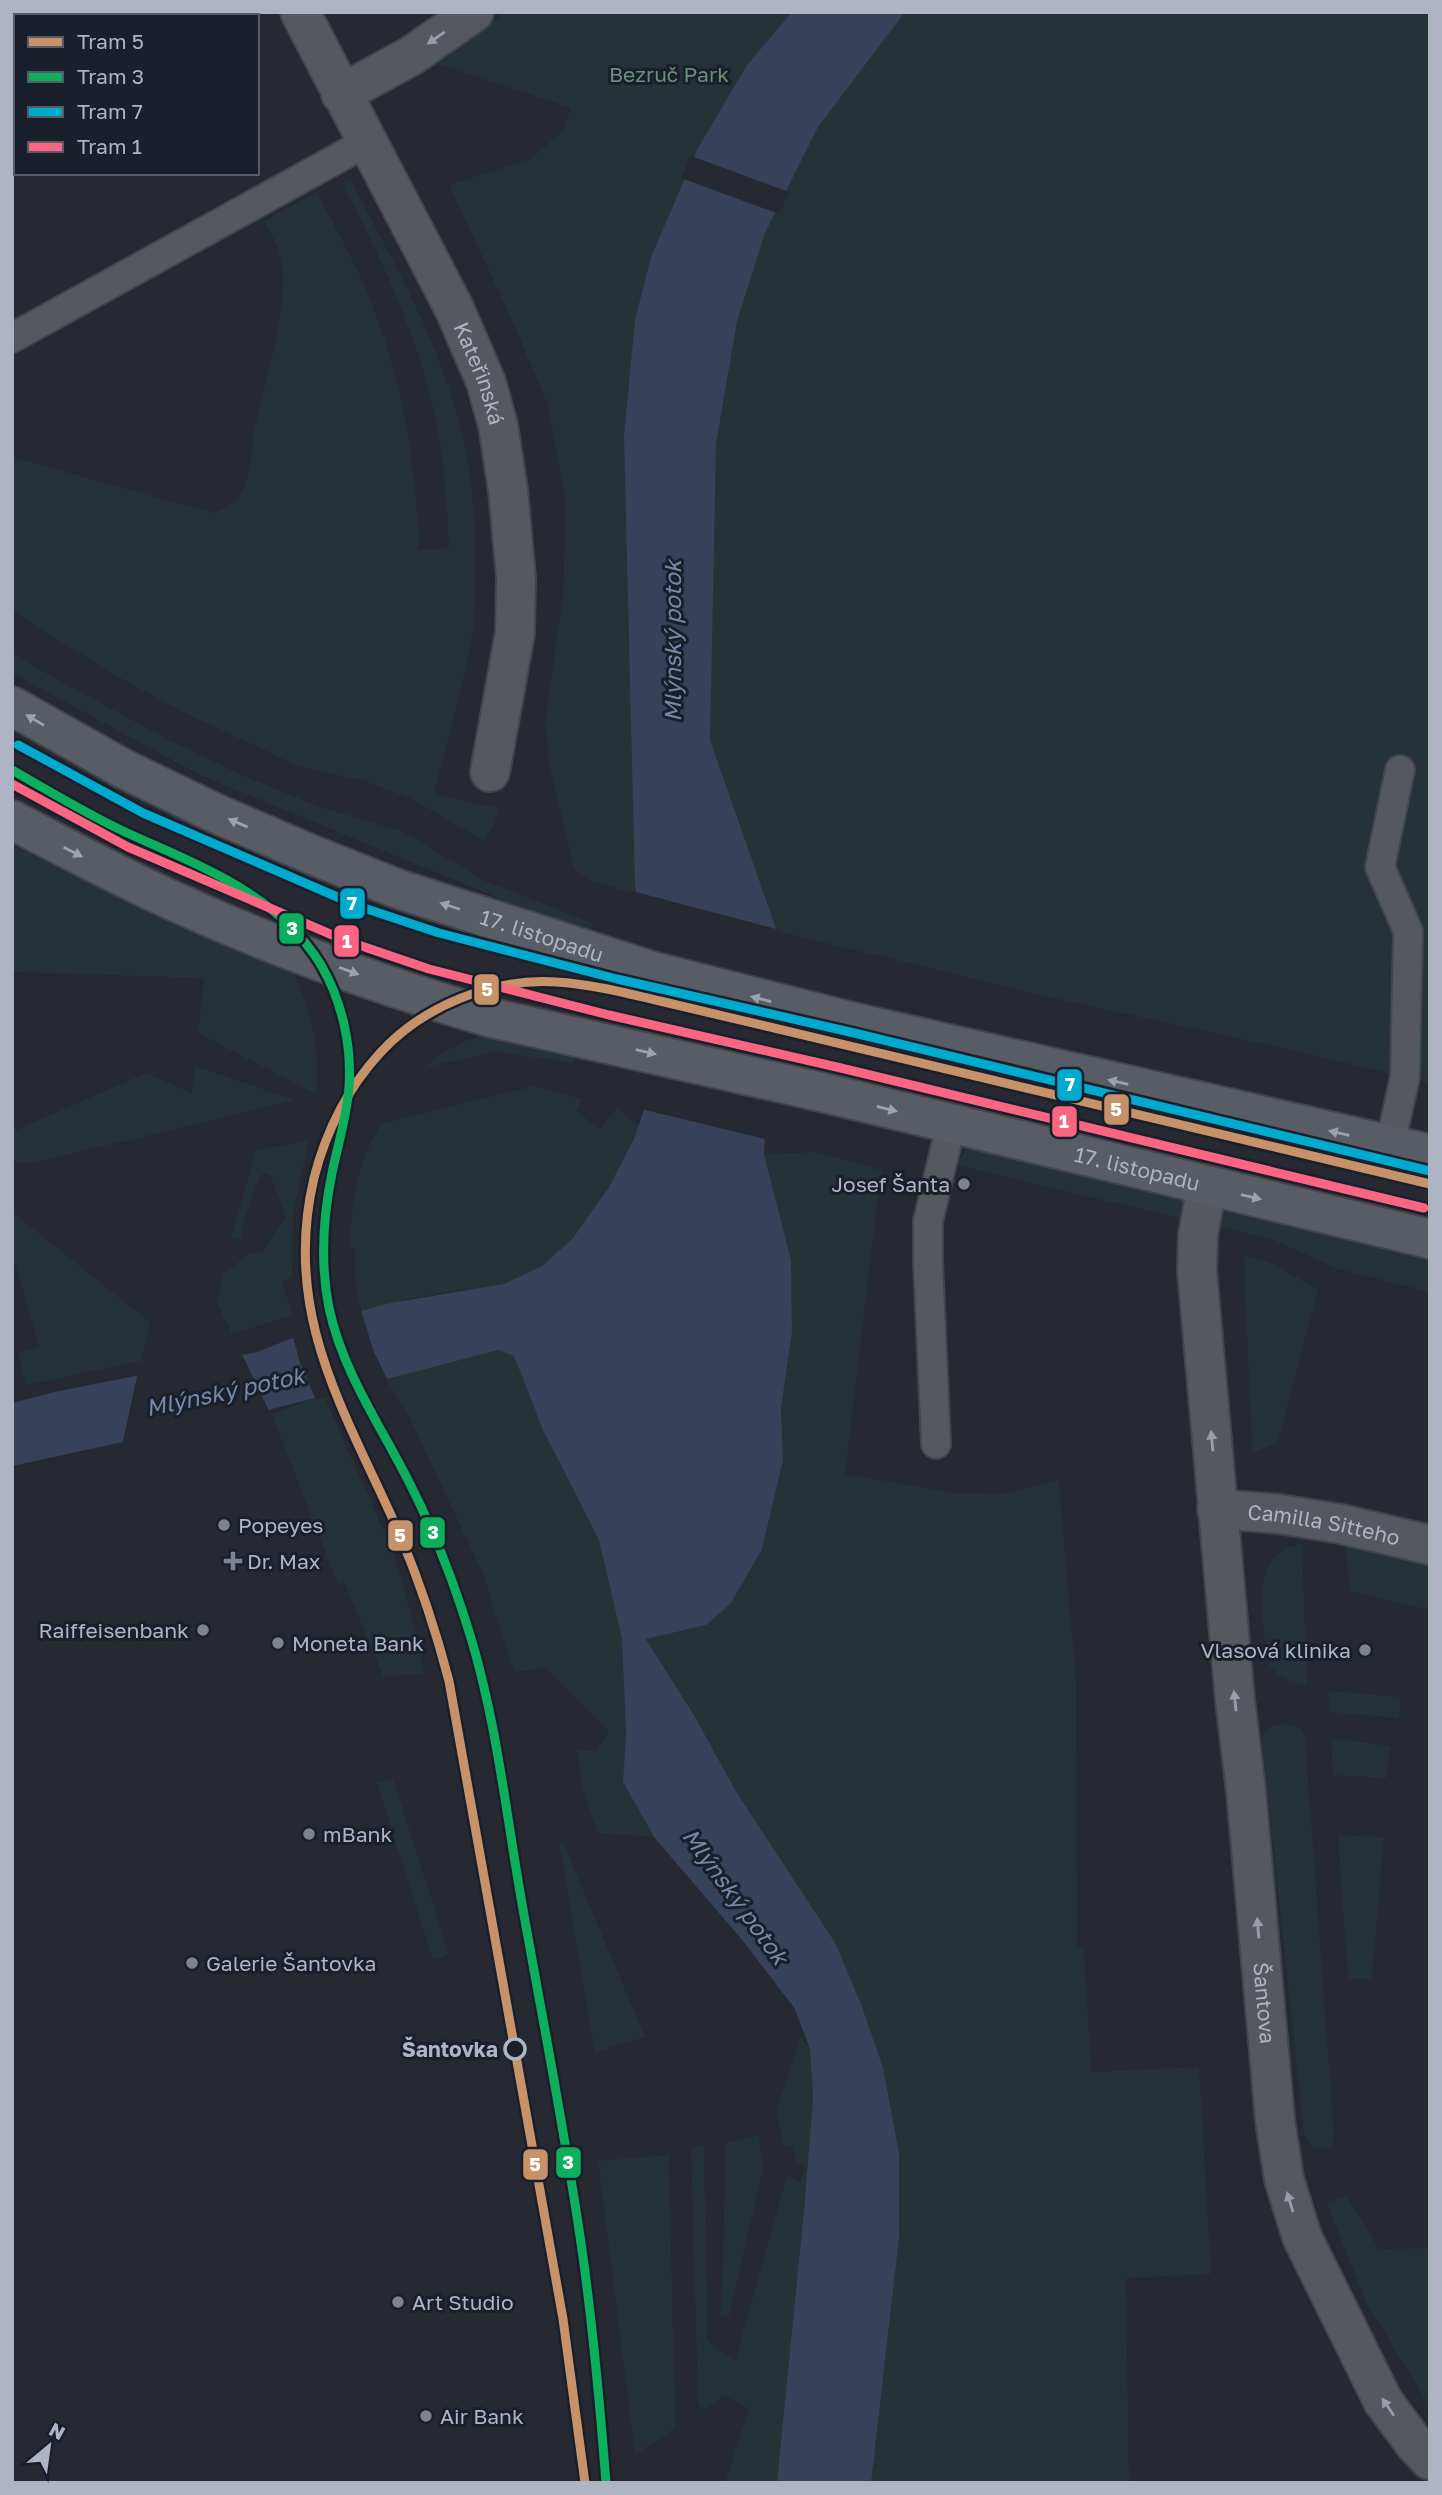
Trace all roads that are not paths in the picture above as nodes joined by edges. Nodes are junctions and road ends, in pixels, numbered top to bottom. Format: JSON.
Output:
{"nodes":[{"id":1,"x":300,"y":12,"type":"edge"},
{"id":2,"x":474,"y":12,"type":"edge"},
{"id":3,"x":341,"y":93,"type":"junction"},
{"id":4,"x":367,"y":142,"type":"junction"},
{"id":5,"x":12,"y":338,"type":"edge"},
{"id":6,"x":12,"y":706,"type":"edge"},
{"id":7,"x":1400,"y":770,"type":"dead end"},
{"id":8,"x":490,"y":772,"type":"dead end"},
{"id":9,"x":12,"y":821,"type":"edge"},
{"id":10,"x":1418,"y":993,"type":"edge"},
{"id":11,"x":950,"y":1125,"type":"junction"},
{"id":12,"x":1390,"y":1145,"type":"junction"},
{"id":13,"x":1430,"y":1154,"type":"edge"},
{"id":14,"x":1207,"y":1186,"type":"junction"},
{"id":15,"x":1430,"y":1239,"type":"edge"},
{"id":16,"x":936,"y":1444,"type":"dead end"},
{"id":17,"x":1217,"y":1509,"type":"junction"},
{"id":18,"x":1430,"y":1545,"type":"edge"},
{"id":19,"x":1430,"y":2460,"type":"edge"}],
"edges":[{"from":1,"to":3,"type":"street","name":"Kateřinská"},
{"from":2,"to":3,"type":"street","one_way":true},
{"from":3,"to":4,"type":"street","name":"Kateřinská"},
{"from":4,"to":5,"type":"lane"},
{"from":4,"to":8,"type":"street","name":"Kateřinská"},
{"from":12,"to":6,"type":"street","name":"17. listopadu","one_way":true},
{"from":7,"to":10,"type":"lane"},
{"from":9,"to":11,"type":"street","name":"17. listopadu","one_way":true},
{"from":10,"to":12,"type":"lane"},
{"from":11,"to":14,"type":"street","name":"17. listopadu"},
{"from":11,"to":16,"type":"lane"},
{"from":12,"to":13,"type":"street","name":"17. listopadu"},
{"from":14,"to":15,"type":"street","name":"17. listopadu","one_way":true},
{"from":17,"to":14,"type":"street","name":"Šantova","one_way":true},
{"from":17,"to":18,"type":"street","name":"Camilla Sitteho"},
{"from":19,"to":17,"type":"street","name":"Šantova","one_way":true}]}
